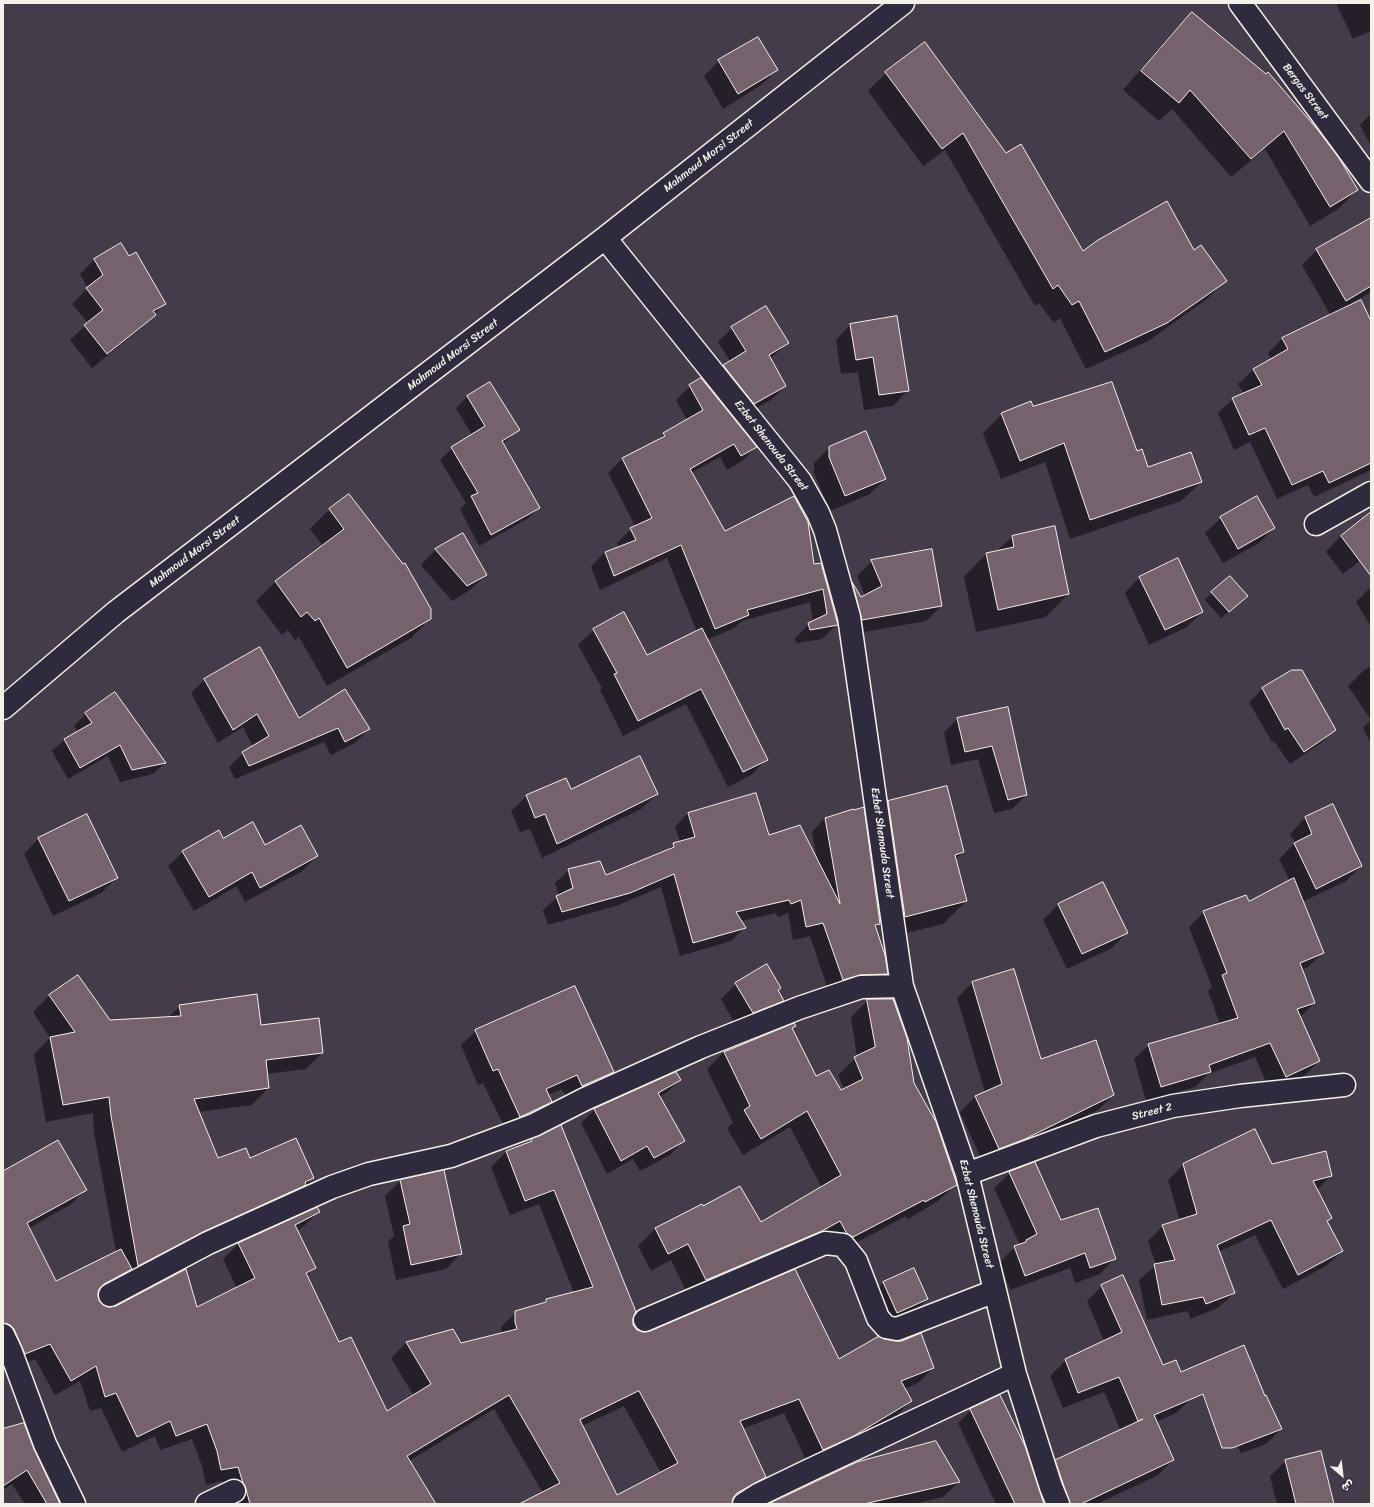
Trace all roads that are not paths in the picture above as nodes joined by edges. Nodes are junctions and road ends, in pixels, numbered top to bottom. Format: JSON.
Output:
{"nodes":[{"id":1,"x":1240,"y":3,"type":"edge"},
{"id":2,"x":898,"y":5,"type":"edge"},
{"id":3,"x":1370,"y":174,"type":"edge"},
{"id":4,"x":605,"y":238,"type":"junction"},
{"id":5,"x":1371,"y":493,"type":"edge"},
{"id":6,"x":1316,"y":524,"type":"dead end"},
{"id":7,"x":3,"y":708,"type":"edge"},
{"id":8,"x":902,"y":986,"type":"junction"},
{"id":9,"x":1344,"y":1085,"type":"dead end"},
{"id":10,"x":967,"y":1174,"type":"junction"},
{"id":11,"x":995,"y":1290,"type":"junction"},
{"id":12,"x":110,"y":1295,"type":"dead end"},
{"id":13,"x":645,"y":1320,"type":"dead end"},
{"id":14,"x":3,"y":1335,"type":"edge"},
{"id":15,"x":1015,"y":1374,"type":"junction"},
{"id":16,"x":234,"y":1492,"type":"dead end"},
{"id":17,"x":74,"y":1504,"type":"edge"},
{"id":18,"x":207,"y":1504,"type":"edge"},
{"id":19,"x":744,"y":1504,"type":"edge"},
{"id":20,"x":1058,"y":1504,"type":"edge"}],
"edges":[{"from":1,"to":3,"type":"street","name":"Bergas Street"},
{"from":2,"to":4,"type":"street","name":"Mahmoud Morsi Street"},
{"from":4,"to":7,"type":"street","name":"Mahmoud Morsi Street"},
{"from":4,"to":8,"type":"street","name":"Ezbet Shenouda Street"},
{"from":5,"to":6,"type":"street"},
{"from":8,"to":10,"type":"street","name":"Ezbet Shenouda Street"},
{"from":8,"to":12,"type":"street"},
{"from":9,"to":10,"type":"street","name":"Street 2"},
{"from":10,"to":11,"type":"street","name":"Ezbet Shenouda Street"},
{"from":11,"to":13,"type":"street"},
{"from":11,"to":15,"type":"street","name":"Ezbet Shenouda Street"},
{"from":14,"to":17,"type":"street"},
{"from":15,"to":19,"type":"street"},
{"from":15,"to":20,"type":"street","name":"Ezbet Shenouda Street"},
{"from":16,"to":18,"type":"street"}]}
